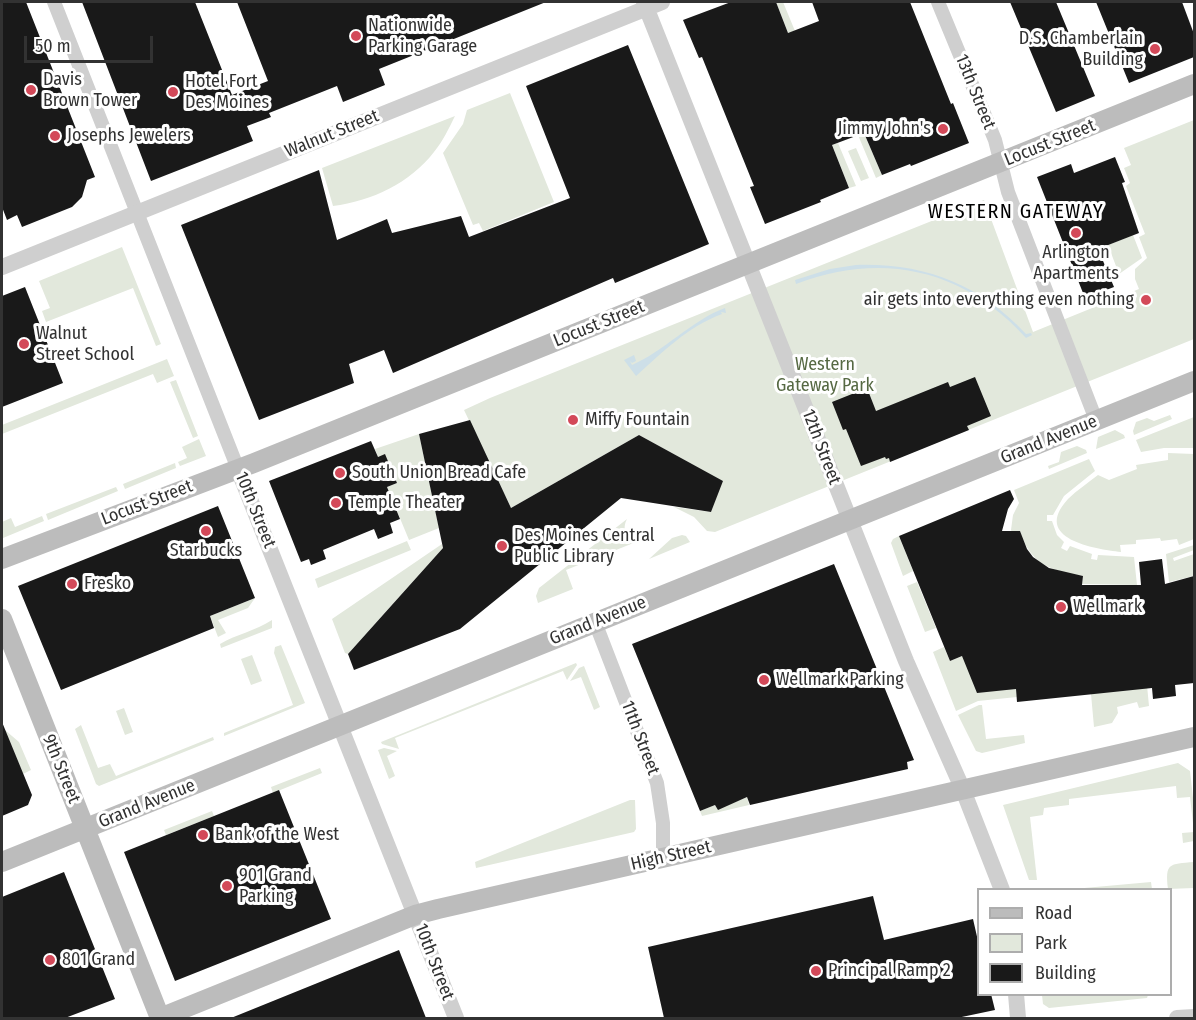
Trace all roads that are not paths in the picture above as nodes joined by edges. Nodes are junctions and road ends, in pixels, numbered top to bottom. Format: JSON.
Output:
{"nodes":[{"id":1,"x":54,"y":2,"type":"edge"},
{"id":2,"x":938,"y":2,"type":"edge"},
{"id":3,"x":651,"y":4,"type":"edge"},
{"id":4,"x":1194,"y":84,"type":"edge"},
{"id":5,"x":1002,"y":163,"type":"junction"},
{"id":6,"x":138,"y":213,"type":"junction"},
{"id":7,"x":750,"y":264,"type":"junction"},
{"id":8,"x":2,"y":267,"type":"edge"},
{"id":9,"x":1194,"y":381,"type":"edge"},
{"id":10,"x":1096,"y":420,"type":"junction"},
{"id":11,"x":238,"y":469,"type":"junction"},
{"id":12,"x":850,"y":520,"type":"junction"},
{"id":13,"x":2,"y":559,"type":"edge"},
{"id":14,"x":2,"y":619,"type":"edge"},
{"id":15,"x":595,"y":622,"type":"junction"},
{"id":16,"x":340,"y":724,"type":"junction"},
{"id":17,"x":1194,"y":737,"type":"edge"},
{"id":18,"x":963,"y":790,"type":"junction"},
{"id":19,"x":85,"y":829,"type":"junction"},
{"id":20,"x":663,"y":858,"type":"junction"},
{"id":21,"x":2,"y":862,"type":"edge"},
{"id":22,"x":1001,"y":888,"type":"edge"},
{"id":23,"x":415,"y":915,"type":"junction"},
{"id":24,"x":1016,"y":996,"type":"edge"},
{"id":25,"x":1194,"y":1017,"type":"edge"},
{"id":26,"x":160,"y":1018,"type":"edge"},
{"id":27,"x":456,"y":1018,"type":"edge"},
{"id":28,"x":1018,"y":1018,"type":"edge"},
{"id":29,"x":1177,"y":1018,"type":"edge"}],
"edges":[{"from":1,"to":6,"type":"street","name":"10th Street"},
{"from":2,"to":5,"type":"street","name":"13th Street"},
{"from":3,"to":6,"type":"street","name":"Walnut Street"},
{"from":3,"to":7,"type":"street","name":"12th Street"},
{"from":4,"to":5,"type":"main road","name":"Locust Street"},
{"from":5,"to":7,"type":"main road","name":"Locust Street"},
{"from":5,"to":10,"type":"street","name":"13th Street"},
{"from":6,"to":8,"type":"street","name":"Walnut Street"},
{"from":6,"to":11,"type":"street","name":"10th Street"},
{"from":7,"to":11,"type":"main road","name":"Locust Street"},
{"from":7,"to":12,"type":"street","name":"12th Street"},
{"from":9,"to":10,"type":"main road","name":"Grand Avenue"},
{"from":10,"to":12,"type":"main road","name":"Grand Avenue"},
{"from":11,"to":13,"type":"main road","name":"Locust Street"},
{"from":11,"to":16,"type":"street","name":"10th Street"},
{"from":12,"to":15,"type":"main road","name":"Grand Avenue"},
{"from":12,"to":18,"type":"street","name":"12th Street"},
{"from":14,"to":19,"type":"main road","name":"9th Street"},
{"from":15,"to":16,"type":"main road","name":"Grand Avenue"},
{"from":15,"to":20,"type":"street","name":"11th Street"},
{"from":16,"to":19,"type":"main road","name":"Grand Avenue"},
{"from":16,"to":23,"type":"street","name":"10th Street"},
{"from":17,"to":18,"type":"main road","name":"High Street"},
{"from":18,"to":20,"type":"main road","name":"High Street"},
{"from":18,"to":22,"type":"street","name":"12th Street"},
{"from":19,"to":21,"type":"main road","name":"Grand Avenue"},
{"from":19,"to":26,"type":"main road","name":"9th Street"},
{"from":20,"to":23,"type":"main road","name":"High Street"},
{"from":23,"to":26,"type":"main road","name":"High Street"},
{"from":23,"to":27,"type":"street","name":"10th Street"},
{"from":24,"to":28,"type":"street"},
{"from":25,"to":29,"type":"street"}]}
